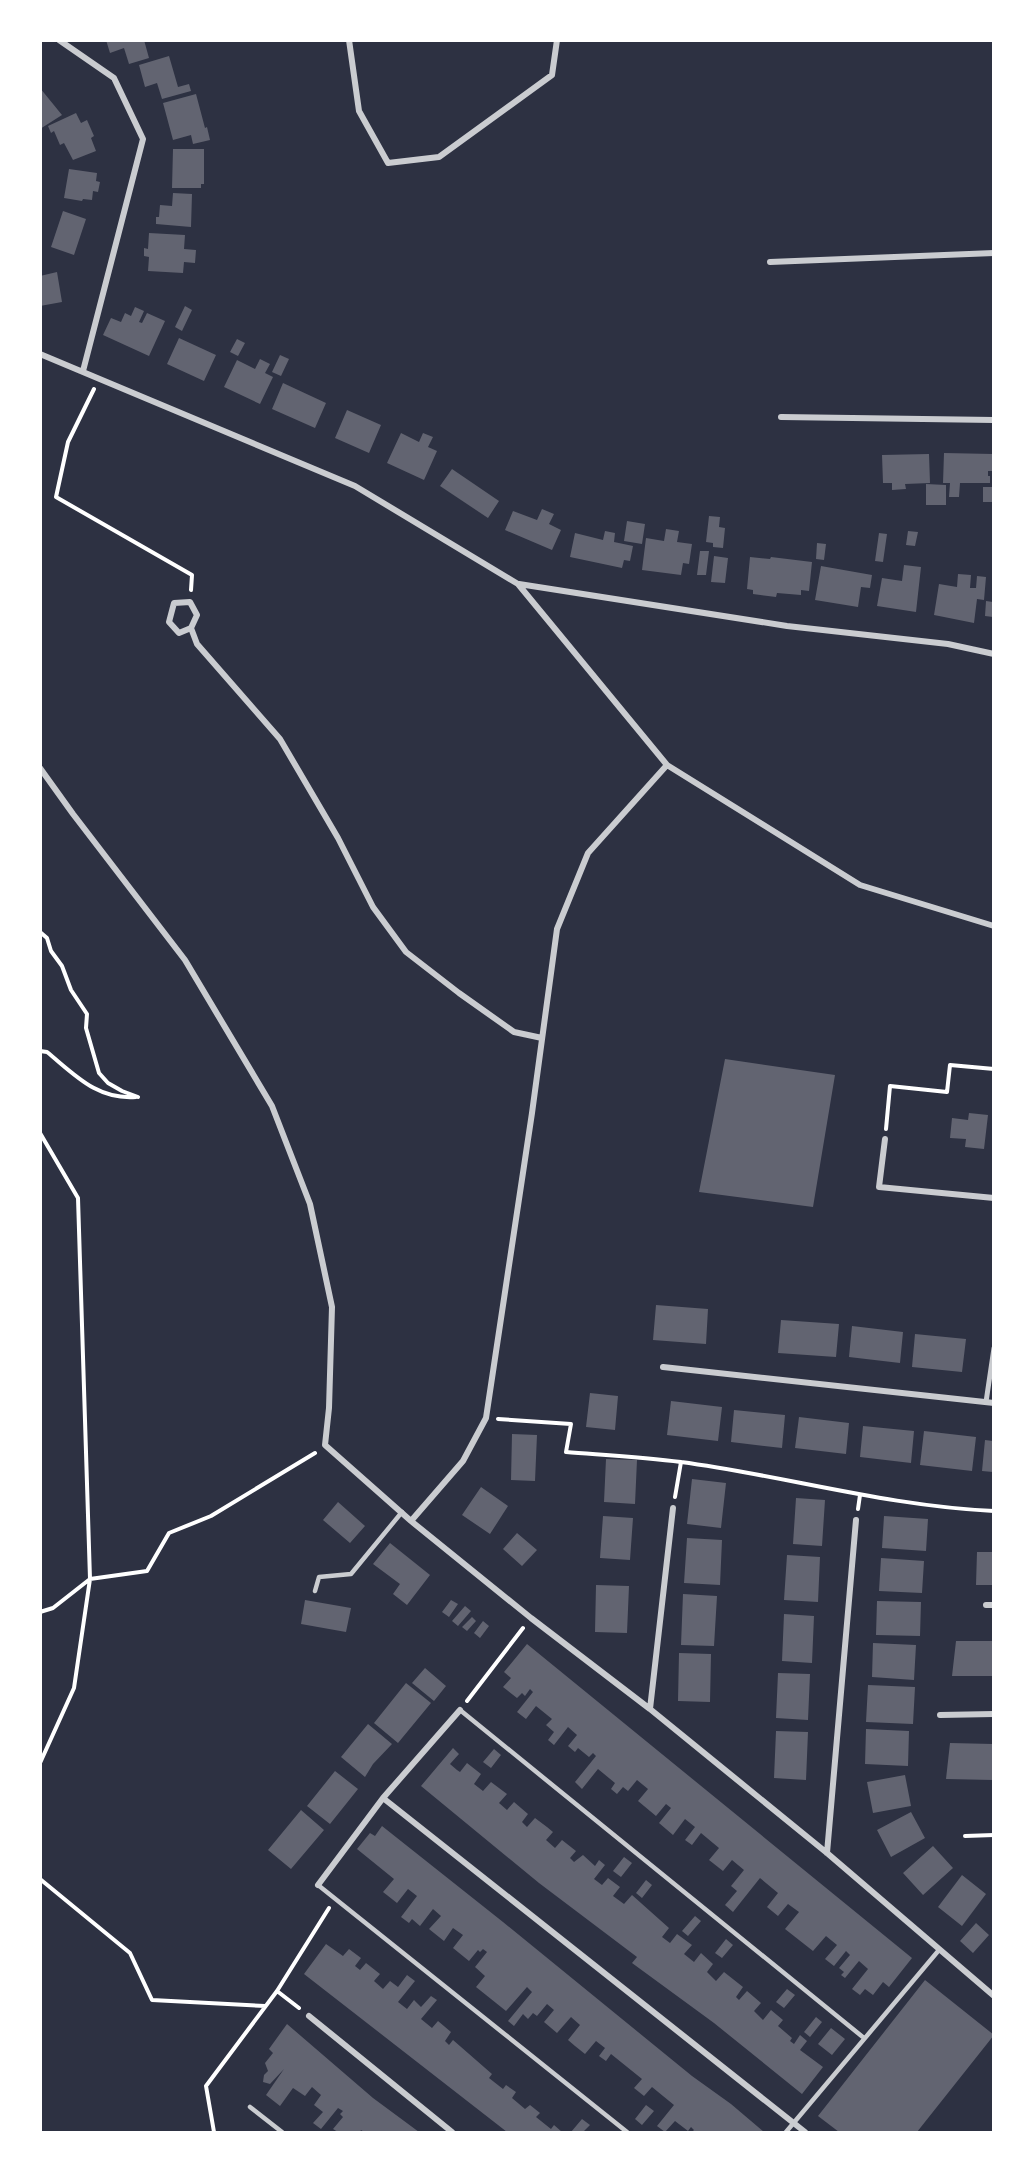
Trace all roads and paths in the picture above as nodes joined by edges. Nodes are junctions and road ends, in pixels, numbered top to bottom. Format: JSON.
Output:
{"nodes":[{"id":1,"x":59,"y":40,"type":"edge"},
{"id":2,"x":349,"y":40,"type":"edge"},
{"id":3,"x":557,"y":40,"type":"edge"},
{"id":4,"x":993,"y":253,"type":"edge"},
{"id":5,"x":770,"y":262,"type":"dead end"},
{"id":6,"x":40,"y":354,"type":"edge"},
{"id":7,"x":83,"y":371,"type":"junction"},
{"id":8,"x":99,"y":378,"type":"junction"},
{"id":9,"x":781,"y":417,"type":"dead end"},
{"id":10,"x":993,"y":420,"type":"edge"},
{"id":11,"x":192,"y":575,"type":"dead end"},
{"id":12,"x":518,"y":584,"type":"junction"},
{"id":13,"x":191,"y":628,"type":"junction"},
{"id":14,"x":993,"y":654,"type":"edge"},
{"id":15,"x":667,"y":765,"type":"junction"},
{"id":16,"x":40,"y":768,"type":"edge"},
{"id":17,"x":993,"y":926,"type":"edge"},
{"id":18,"x":40,"y":932,"type":"edge"},
{"id":19,"x":542,"y":1038,"type":"junction"},
{"id":20,"x":40,"y":1051,"type":"edge"},
{"id":21,"x":993,"y":1070,"type":"edge"},
{"id":22,"x":40,"y":1133,"type":"edge"},
{"id":23,"x":885,"y":1139,"type":"joint"},
{"id":24,"x":993,"y":1198,"type":"edge"},
{"id":25,"x":993,"y":1348,"type":"edge"},
{"id":26,"x":663,"y":1367,"type":"dead end"},
{"id":27,"x":986,"y":1402,"type":"junction"},
{"id":28,"x":993,"y":1403,"type":"edge"},
{"id":29,"x":486,"y":1418,"type":"junction"},
{"id":30,"x":302,"y":1462,"type":"dead end"},
{"id":31,"x":681,"y":1462,"type":"junction"},
{"id":32,"x":673,"y":1508,"type":"joint"},
{"id":33,"x":993,"y":1511,"type":"edge"},
{"id":34,"x":402,"y":1512,"type":"junction"},
{"id":35,"x":856,"y":1520,"type":"dead end"},
{"id":36,"x":411,"y":1521,"type":"junction"},
{"id":37,"x":90,"y":1580,"type":"junction"},
{"id":38,"x":315,"y":1591,"type":"dead end"},
{"id":39,"x":40,"y":1612,"type":"edge"},
{"id":40,"x":531,"y":1618,"type":"junction"},
{"id":41,"x":650,"y":1709,"type":"junction"},
{"id":42,"x":460,"y":1710,"type":"junction"},
{"id":43,"x":993,"y":1714,"type":"edge"},
{"id":44,"x":940,"y":1715,"type":"dead end"},
{"id":45,"x":40,"y":1764,"type":"edge"},
{"id":46,"x":383,"y":1798,"type":"junction"},
{"id":47,"x":993,"y":1835,"type":"edge"},
{"id":48,"x":965,"y":1836,"type":"dead end"},
{"id":49,"x":827,"y":1853,"type":"junction"},
{"id":50,"x":40,"y":1879,"type":"edge"},
{"id":51,"x":318,"y":1885,"type":"joint"},
{"id":52,"x":335,"y":1898,"type":"junction"},
{"id":53,"x":939,"y":1950,"type":"junction"},
{"id":54,"x":277,"y":1991,"type":"junction"},
{"id":55,"x":993,"y":1996,"type":"edge"},
{"id":56,"x":265,"y":2006,"type":"junction"},
{"id":57,"x":309,"y":2016,"type":"joint"},
{"id":58,"x":864,"y":2038,"type":"junction"},
{"id":59,"x":250,"y":2107,"type":"dead end"},
{"id":60,"x":794,"y":2123,"type":"junction"},
{"id":61,"x":214,"y":2133,"type":"edge"},
{"id":62,"x":282,"y":2133,"type":"edge"},
{"id":63,"x":452,"y":2133,"type":"edge"},
{"id":64,"x":627,"y":2133,"type":"edge"},
{"id":65,"x":786,"y":2133,"type":"edge"},
{"id":66,"x":805,"y":2133,"type":"edge"}],
"edges":[{"from":1,"to":7,"type":"street"},
{"from":2,"to":3,"type":"street"},
{"from":4,"to":5,"type":"street"},
{"from":6,"to":7,"type":"street"},
{"from":7,"to":8,"type":"street"},
{"from":8,"to":11,"type":"path"},
{"from":8,"to":12,"type":"street"},
{"from":9,"to":10,"type":"street"},
{"from":12,"to":14,"type":"street"},
{"from":12,"to":15,"type":"street"},
{"from":13,"to":13,"type":"street"},
{"from":13,"to":19,"type":"street"},
{"from":15,"to":17,"type":"street"},
{"from":15,"to":19,"type":"street"},
{"from":16,"to":34,"type":"street"},
{"from":18,"to":20,"type":"path"},
{"from":19,"to":29,"type":"street"},
{"from":21,"to":23,"type":"path"},
{"from":22,"to":37,"type":"path"},
{"from":23,"to":24,"type":"street"},
{"from":25,"to":27,"type":"street"},
{"from":26,"to":27,"type":"street"},
{"from":27,"to":28,"type":"street"},
{"from":29,"to":31,"type":"path"},
{"from":29,"to":36,"type":"street"},
{"from":30,"to":37,"type":"path"},
{"from":31,"to":32,"type":"path"},
{"from":31,"to":33,"type":"path"},
{"from":32,"to":41,"type":"street"},
{"from":34,"to":36,"type":"street"},
{"from":34,"to":38,"type":"lane"},
{"from":35,"to":49,"type":"street"},
{"from":36,"to":40,"type":"street"},
{"from":37,"to":39,"type":"path"},
{"from":37,"to":45,"type":"path"},
{"from":40,"to":41,"type":"street"},
{"from":40,"to":42,"type":"path"},
{"from":41,"to":49,"type":"street"},
{"from":42,"to":46,"type":"street"},
{"from":42,"to":58,"type":"lane"},
{"from":43,"to":44,"type":"street"},
{"from":46,"to":51,"type":"street"},
{"from":46,"to":60,"type":"street"},
{"from":47,"to":48,"type":"path"},
{"from":49,"to":53,"type":"street"},
{"from":50,"to":56,"type":"path"},
{"from":51,"to":52,"type":"lane"},
{"from":52,"to":54,"type":"path"},
{"from":52,"to":64,"type":"lane"},
{"from":53,"to":55,"type":"street"},
{"from":53,"to":58,"type":"lane"},
{"from":54,"to":56,"type":"path"},
{"from":54,"to":57,"type":"path"},
{"from":56,"to":61,"type":"path"},
{"from":57,"to":63,"type":"street"},
{"from":58,"to":60,"type":"lane"},
{"from":59,"to":62,"type":"lane"},
{"from":60,"to":65,"type":"lane"},
{"from":60,"to":66,"type":"street"}]}
